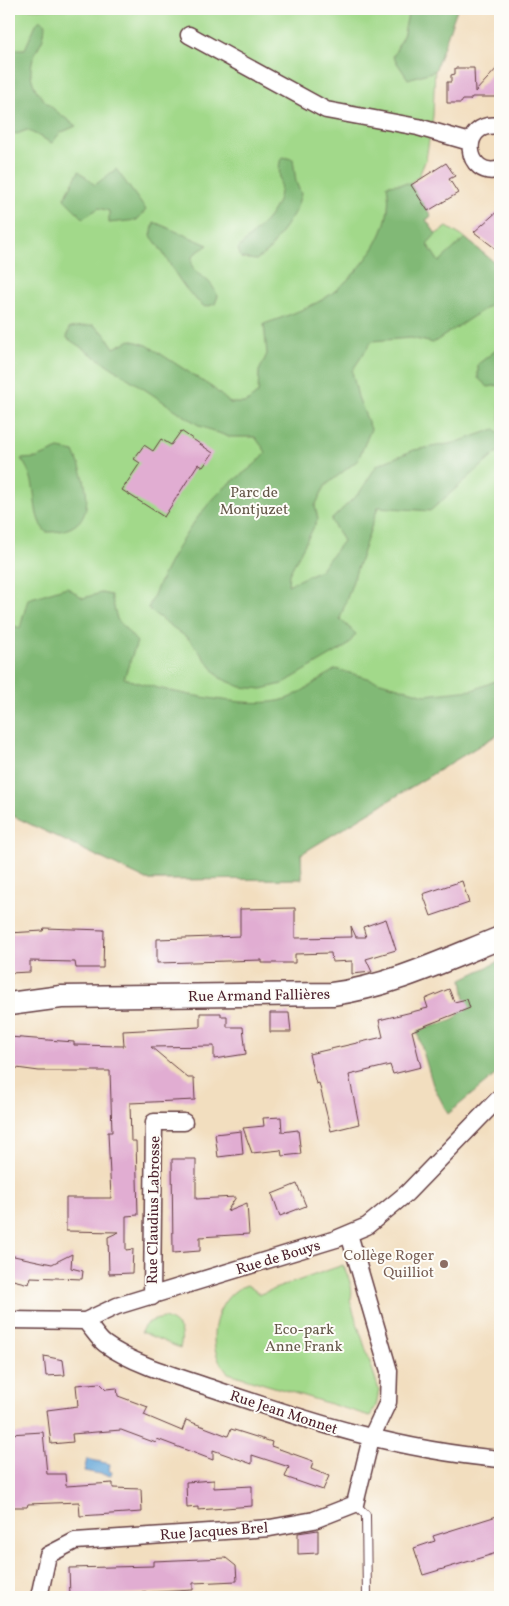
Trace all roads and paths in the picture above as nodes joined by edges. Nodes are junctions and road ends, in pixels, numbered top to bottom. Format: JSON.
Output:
{"nodes":[{"id":1,"x":189,"y":36,"type":"dead end"},
{"id":2,"x":500,"y":126,"type":"edge"},
{"id":3,"x":470,"y":142,"type":"junction"},
{"id":4,"x":500,"y":169,"type":"edge"},
{"id":5,"x":500,"y":938,"type":"edge"},
{"id":6,"x":9,"y":1004,"type":"edge"},
{"id":7,"x":500,"y":1097,"type":"edge"},
{"id":8,"x":184,"y":1122,"type":"dead end"},
{"id":9,"x":349,"y":1234,"type":"junction"},
{"id":10,"x":152,"y":1296,"type":"junction"},
{"id":11,"x":9,"y":1320,"type":"edge"},
{"id":12,"x":85,"y":1321,"type":"junction"},
{"id":13,"x":371,"y":1438,"type":"junction"},
{"id":14,"x":500,"y":1459,"type":"edge"},
{"id":15,"x":355,"y":1504,"type":"junction"},
{"id":16,"x":39,"y":1597,"type":"edge"},
{"id":17,"x":367,"y":1597,"type":"edge"}],
"edges":[{"from":1,"to":3,"type":"street"},
{"from":2,"to":3,"type":"street"},
{"from":3,"to":4,"type":"street"},
{"from":5,"to":6,"type":"street","name":"Rue Armand Fallières"},
{"from":7,"to":9,"type":"street","name":"Rue de Bouys"},
{"from":8,"to":10,"type":"street","name":"Rue Claudius Labrosse"},
{"from":9,"to":10,"type":"street","name":"Rue de Bouys"},
{"from":9,"to":13,"type":"street"},
{"from":10,"to":12,"type":"street","name":"Rue de Bouys"},
{"from":11,"to":12,"type":"street","name":"Rue de Bouys"},
{"from":12,"to":13,"type":"street","name":"Rue Jean Monnet"},
{"from":13,"to":14,"type":"street","name":"Rue Jean Monnet"},
{"from":13,"to":15,"type":"street"},
{"from":15,"to":16,"type":"street","name":"Rue Jacques Brel"},
{"from":15,"to":17,"type":"lane"}]}
